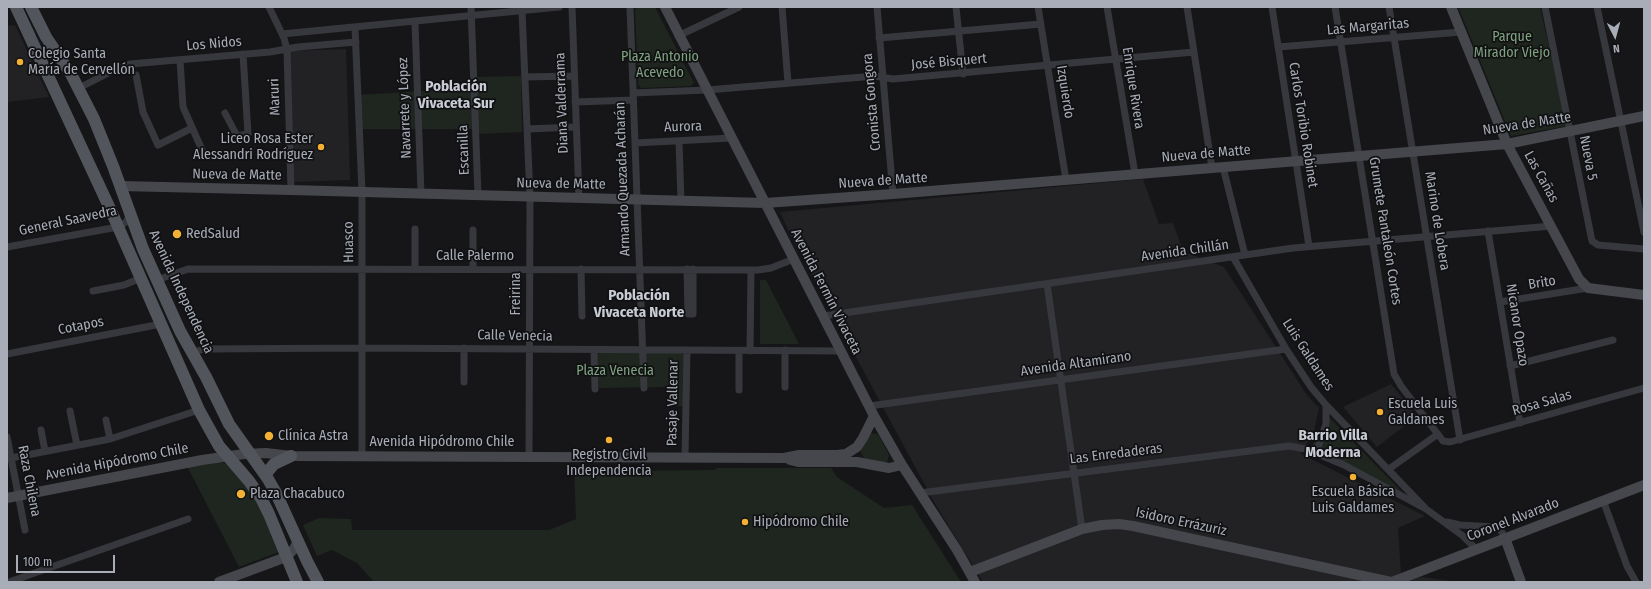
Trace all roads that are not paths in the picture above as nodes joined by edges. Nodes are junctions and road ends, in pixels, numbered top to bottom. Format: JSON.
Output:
{"nodes":[{"id":1,"x":16,"y":7,"type":"edge"},
{"id":2,"x":31,"y":7,"type":"edge"},
{"id":3,"x":269,"y":7,"type":"edge"},
{"id":4,"x":471,"y":7,"type":"edge"},
{"id":5,"x":559,"y":7,"type":"edge"},
{"id":6,"x":572,"y":7,"type":"edge"},
{"id":7,"x":630,"y":7,"type":"edge"},
{"id":8,"x":665,"y":7,"type":"edge"},
{"id":9,"x":739,"y":7,"type":"edge"},
{"id":10,"x":782,"y":7,"type":"edge"},
{"id":11,"x":876,"y":7,"type":"edge"},
{"id":12,"x":956,"y":7,"type":"edge"},
{"id":13,"x":1038,"y":7,"type":"edge"},
{"id":14,"x":1107,"y":7,"type":"edge"},
{"id":15,"x":1188,"y":7,"type":"edge"},
{"id":16,"x":1272,"y":7,"type":"edge"},
{"id":17,"x":1336,"y":7,"type":"edge"},
{"id":18,"x":1389,"y":7,"type":"edge"},
{"id":19,"x":1451,"y":7,"type":"edge"},
{"id":20,"x":1544,"y":7,"type":"edge"},
{"id":21,"x":1597,"y":7,"type":"edge"},
{"id":22,"x":522,"y":11,"type":"junction"},
{"id":23,"x":471,"y":16,"type":"junction"},
{"id":24,"x":415,"y":22,"type":"junction"},
{"id":25,"x":1041,"y":24,"type":"junction"},
{"id":26,"x":355,"y":28,"type":"junction"},
{"id":27,"x":958,"y":31,"type":"junction"},
{"id":28,"x":1461,"y":32,"type":"junction"},
{"id":29,"x":282,"y":34,"type":"junction"},
{"id":30,"x":678,"y":36,"type":"junction"},
{"id":31,"x":879,"y":38,"type":"junction"},
{"id":32,"x":1394,"y":38,"type":"junction"},
{"id":33,"x":356,"y":42,"type":"junction"},
{"id":34,"x":1342,"y":42,"type":"junction"},
{"id":35,"x":1278,"y":48,"type":"junction"},
{"id":36,"x":287,"y":50,"type":"junction"},
{"id":37,"x":1194,"y":52,"type":"junction"},
{"id":38,"x":244,"y":54,"type":"junction"},
{"id":39,"x":180,"y":60,"type":"junction"},
{"id":40,"x":1116,"y":60,"type":"junction"},
{"id":41,"x":1048,"y":66,"type":"junction"},
{"id":42,"x":963,"y":74,"type":"junction"},
{"id":43,"x":136,"y":75,"type":"dead end"},
{"id":44,"x":574,"y":76,"type":"junction"},
{"id":45,"x":525,"y":77,"type":"junction"},
{"id":46,"x":882,"y":78,"type":"junction"},
{"id":47,"x":788,"y":83,"type":"junction"},
{"id":48,"x":79,"y":88,"type":"junction"},
{"id":49,"x":707,"y":90,"type":"junction"},
{"id":50,"x":633,"y":97,"type":"junction"},
{"id":51,"x":575,"y":102,"type":"junction"},
{"id":52,"x":225,"y":113,"type":"dead end"},
{"id":53,"x":1644,"y":116,"type":"edge"},
{"id":54,"x":1621,"y":121,"type":"junction"},
{"id":55,"x":576,"y":127,"type":"junction"},
{"id":56,"x":192,"y":128,"type":"junction"},
{"id":57,"x":527,"y":129,"type":"junction"},
{"id":58,"x":1570,"y":132,"type":"junction"},
{"id":59,"x":732,"y":138,"type":"junction"},
{"id":60,"x":679,"y":141,"type":"junction"},
{"id":61,"x":635,"y":143,"type":"junction"},
{"id":62,"x":1507,"y":144,"type":"junction"},
{"id":63,"x":203,"y":152,"type":"dead end"},
{"id":64,"x":1413,"y":152,"type":"junction"},
{"id":65,"x":1360,"y":156,"type":"junction"},
{"id":66,"x":1296,"y":161,"type":"junction"},
{"id":67,"x":1223,"y":167,"type":"junction"},
{"id":68,"x":1212,"y":168,"type":"junction"},
{"id":69,"x":1135,"y":174,"type":"junction"},
{"id":70,"x":96,"y":179,"type":"junction"},
{"id":71,"x":1066,"y":180,"type":"junction"},
{"id":72,"x":120,"y":186,"type":"junction"},
{"id":73,"x":291,"y":190,"type":"junction"},
{"id":74,"x":362,"y":192,"type":"junction"},
{"id":75,"x":421,"y":193,"type":"junction"},
{"id":76,"x":893,"y":194,"type":"junction"},
{"id":77,"x":478,"y":195,"type":"junction"},
{"id":78,"x":530,"y":197,"type":"junction"},
{"id":79,"x":579,"y":198,"type":"junction"},
{"id":80,"x":637,"y":200,"type":"junction"},
{"id":81,"x":681,"y":201,"type":"junction"},
{"id":82,"x":765,"y":203,"type":"junction"},
{"id":83,"x":130,"y":215,"type":"junction"},
{"id":84,"x":1552,"y":226,"type":"junction"},
{"id":85,"x":118,"y":227,"type":"junction"},
{"id":86,"x":415,"y":229,"type":"dead end"},
{"id":87,"x":473,"y":230,"type":"dead end"},
{"id":88,"x":1488,"y":232,"type":"junction"},
{"id":89,"x":1644,"y":232,"type":"edge"},
{"id":90,"x":1426,"y":237,"type":"junction"},
{"id":91,"x":1373,"y":241,"type":"junction"},
{"id":92,"x":1309,"y":246,"type":"junction"},
{"id":93,"x":7,"y":247,"type":"edge"},
{"id":94,"x":1644,"y":249,"type":"edge"},
{"id":95,"x":1245,"y":255,"type":"junction"},
{"id":96,"x":1233,"y":257,"type":"junction"},
{"id":97,"x":794,"y":260,"type":"junction"},
{"id":98,"x":363,"y":269,"type":"junction"},
{"id":99,"x":415,"y":269,"type":"junction"},
{"id":100,"x":473,"y":269,"type":"junction"},
{"id":101,"x":530,"y":269,"type":"junction"},
{"id":102,"x":581,"y":269,"type":"junction"},
{"id":103,"x":640,"y":269,"type":"junction"},
{"id":104,"x":690,"y":269,"type":"junction"},
{"id":105,"x":751,"y":270,"type":"junction"},
{"id":106,"x":141,"y":278,"type":"junction"},
{"id":107,"x":157,"y":280,"type":"junction"},
{"id":108,"x":1047,"y":284,"type":"junction"},
{"id":109,"x":1588,"y":288,"type":"junction"},
{"id":110,"x":93,"y":291,"type":"dead end"},
{"id":111,"x":690,"y":294,"type":"dead end"},
{"id":112,"x":1644,"y":295,"type":"edge"},
{"id":113,"x":1500,"y":302,"type":"junction"},
{"id":114,"x":582,"y":316,"type":"dead end"},
{"id":115,"x":823,"y":316,"type":"junction"},
{"id":116,"x":161,"y":324,"type":"junction"},
{"id":117,"x":1613,"y":340,"type":"dead end"},
{"id":118,"x":362,"y":348,"type":"junction"},
{"id":119,"x":464,"y":348,"type":"junction"},
{"id":120,"x":529,"y":349,"type":"junction"},
{"id":121,"x":1286,"y":349,"type":"junction"},
{"id":122,"x":594,"y":350,"type":"junction"},
{"id":123,"x":644,"y":350,"type":"junction"},
{"id":124,"x":686,"y":350,"type":"junction"},
{"id":125,"x":786,"y":350,"type":"junction"},
{"id":126,"x":739,"y":351,"type":"junction"},
{"id":127,"x":750,"y":351,"type":"junction"},
{"id":128,"x":840,"y":351,"type":"junction"},
{"id":129,"x":191,"y":353,"type":"junction"},
{"id":130,"x":7,"y":354,"type":"edge"},
{"id":131,"x":1510,"y":366,"type":"junction"},
{"id":132,"x":1061,"y":380,"type":"junction"},
{"id":133,"x":464,"y":382,"type":"dead end"},
{"id":134,"x":785,"y":387,"type":"dead end"},
{"id":135,"x":644,"y":388,"type":"dead end"},
{"id":136,"x":1644,"y":388,"type":"edge"},
{"id":137,"x":595,"y":389,"type":"dead end"},
{"id":138,"x":739,"y":390,"type":"dead end"},
{"id":139,"x":1326,"y":405,"type":"junction"},
{"id":140,"x":869,"y":406,"type":"junction"},
{"id":141,"x":70,"y":410,"type":"dead end"},
{"id":142,"x":198,"y":410,"type":"junction"},
{"id":143,"x":874,"y":416,"type":"junction"},
{"id":144,"x":106,"y":420,"type":"dead end"},
{"id":145,"x":1520,"y":423,"type":"junction"},
{"id":146,"x":41,"y":430,"type":"dead end"},
{"id":147,"x":1438,"y":434,"type":"junction"},
{"id":148,"x":7,"y":437,"type":"edge"},
{"id":149,"x":110,"y":439,"type":"junction"},
{"id":150,"x":1460,"y":440,"type":"junction"},
{"id":151,"x":1446,"y":442,"type":"joint"},
{"id":152,"x":77,"y":446,"type":"junction"},
{"id":153,"x":45,"y":452,"type":"junction"},
{"id":154,"x":1316,"y":453,"type":"junction"},
{"id":155,"x":250,"y":454,"type":"junction"},
{"id":156,"x":228,"y":456,"type":"junction"},
{"id":157,"x":291,"y":456,"type":"junction"},
{"id":158,"x":362,"y":456,"type":"junction"},
{"id":159,"x":529,"y":456,"type":"junction"},
{"id":160,"x":685,"y":457,"type":"junction"},
{"id":161,"x":11,"y":458,"type":"junction"},
{"id":162,"x":784,"y":458,"type":"junction"},
{"id":163,"x":902,"y":465,"type":"junction"},
{"id":164,"x":1389,"y":469,"type":"junction"},
{"id":165,"x":1074,"y":473,"type":"junction"},
{"id":166,"x":265,"y":475,"type":"junction"},
{"id":167,"x":1644,"y":485,"type":"edge"},
{"id":168,"x":920,"y":493,"type":"junction"},
{"id":169,"x":18,"y":495,"type":"junction"},
{"id":170,"x":7,"y":498,"type":"edge"},
{"id":171,"x":1603,"y":500,"type":"junction"},
{"id":172,"x":1426,"y":509,"type":"junction"},
{"id":173,"x":188,"y":519,"type":"dead end"},
{"id":174,"x":1445,"y":522,"type":"junction"},
{"id":175,"x":1082,"y":529,"type":"junction"},
{"id":176,"x":25,"y":530,"type":"dead end"},
{"id":177,"x":1505,"y":538,"type":"junction"},
{"id":178,"x":298,"y":541,"type":"junction"},
{"id":179,"x":1476,"y":549,"type":"junction"},
{"id":180,"x":286,"y":557,"type":"junction"},
{"id":181,"x":970,"y":572,"type":"junction"},
{"id":182,"x":1367,"y":579,"type":"edge"},
{"id":183,"x":9,"y":582,"type":"edge"},
{"id":184,"x":219,"y":582,"type":"edge"},
{"id":185,"x":297,"y":582,"type":"edge"},
{"id":186,"x":318,"y":582,"type":"edge"},
{"id":187,"x":976,"y":582,"type":"edge"},
{"id":188,"x":1392,"y":582,"type":"edge"},
{"id":189,"x":1521,"y":582,"type":"edge"},
{"id":190,"x":1636,"y":582,"type":"edge"}],
"edges":[{"from":1,"to":70,"type":"main road"},
{"from":2,"to":48,"type":"main road","name":"Avenida Independencia"},
{"from":3,"to":29,"type":"street","name":"Maruri"},
{"from":4,"to":23,"type":"street","name":"Escanilla"},
{"from":5,"to":22,"type":"street"},
{"from":6,"to":44,"type":"street","name":"Diana Valderrama"},
{"from":7,"to":50,"type":"street","name":"Armando Quezada Acharán"},
{"from":8,"to":30,"type":"street","name":"Avenida Fermín Vivaceta"},
{"from":9,"to":30,"type":"street"},
{"from":10,"to":47,"type":"street"},
{"from":11,"to":31,"type":"street","name":"Cronista Gongora"},
{"from":12,"to":27,"type":"street"},
{"from":13,"to":25,"type":"street","name":"Izquierdo"},
{"from":14,"to":40,"type":"street","name":"Enrique Rivera"},
{"from":15,"to":37,"type":"street"},
{"from":16,"to":35,"type":"street","name":"Carlos Toribio Robinet"},
{"from":17,"to":34,"type":"street","name":"Grumete Pantaleón Cortes"},
{"from":18,"to":32,"type":"street","name":"Marino de Lobera"},
{"from":19,"to":28,"type":"street","name":"Las Cañas"},
{"from":20,"to":58,"type":"street","name":"Nueva 5"},
{"from":21,"to":54,"type":"street"},
{"from":22,"to":23,"type":"street"},
{"from":22,"to":45,"type":"street","name":"Freirina"},
{"from":23,"to":24,"type":"street"},
{"from":23,"to":77,"type":"street","name":"Escanilla"},
{"from":24,"to":26,"type":"street"},
{"from":24,"to":75,"type":"street","name":"Navarrete y López"},
{"from":25,"to":27,"type":"street"},
{"from":25,"to":41,"type":"street","name":"Izquierdo"},
{"from":26,"to":29,"type":"street"},
{"from":26,"to":33,"type":"street","name":"Huasco"},
{"from":27,"to":31,"type":"street"},
{"from":27,"to":42,"type":"street"},
{"from":28,"to":32,"type":"street","name":"Las Margaritas"},
{"from":28,"to":62,"type":"street","name":"Las Cañas"},
{"from":29,"to":36,"type":"street","name":"Maruri"},
{"from":30,"to":49,"type":"street","name":"Avenida Fermín Vivaceta"},
{"from":31,"to":46,"type":"street","name":"Cronista Gongora"},
{"from":32,"to":34,"type":"street","name":"Las Margaritas"},
{"from":32,"to":64,"type":"street","name":"Marino de Lobera"},
{"from":33,"to":36,"type":"street","name":"Los Nidos"},
{"from":33,"to":74,"type":"street","name":"Huasco"},
{"from":34,"to":35,"type":"street","name":"Las Margaritas"},
{"from":34,"to":65,"type":"street","name":"Grumete Pantaleón Cortes"},
{"from":35,"to":66,"type":"street","name":"Carlos Toribio Robinet"},
{"from":36,"to":38,"type":"street","name":"Los Nidos"},
{"from":36,"to":73,"type":"street","name":"Maruri"},
{"from":37,"to":40,"type":"street","name":"José Bisquert"},
{"from":37,"to":68,"type":"street"},
{"from":38,"to":39,"type":"street","name":"Los Nidos"},
{"from":38,"to":52,"type":"street"},
{"from":39,"to":48,"type":"street","name":"Los Nidos"},
{"from":39,"to":56,"type":"street"},
{"from":40,"to":41,"type":"street","name":"José Bisquert"},
{"from":40,"to":69,"type":"street","name":"Enrique Rivera"},
{"from":41,"to":42,"type":"street","name":"José Bisquert"},
{"from":41,"to":71,"type":"street","name":"Izquierdo"},
{"from":42,"to":46,"type":"street","name":"José Bisquert"},
{"from":43,"to":56,"type":"street"},
{"from":44,"to":45,"type":"street"},
{"from":44,"to":51,"type":"street","name":"Diana Valderrama"},
{"from":45,"to":57,"type":"street","name":"Freirina"},
{"from":46,"to":47,"type":"street","name":"José Bisquert"},
{"from":46,"to":76,"type":"street","name":"Cronista Gongora"},
{"from":47,"to":49,"type":"street","name":"José Bisquert"},
{"from":48,"to":72,"type":"main road","name":"Avenida Independencia"},
{"from":49,"to":50,"type":"street","name":"José Bisquert"},
{"from":49,"to":59,"type":"street","name":"Avenida Fermín Vivaceta"},
{"from":50,"to":51,"type":"street","name":"José Bisquert"},
{"from":50,"to":61,"type":"street","name":"Armando Quezada Acharán"},
{"from":51,"to":55,"type":"street","name":"Diana Valderrama"},
{"from":53,"to":54,"type":"street","name":"Nueva de Matte"},
{"from":54,"to":58,"type":"street","name":"Nueva de Matte"},
{"from":54,"to":89,"type":"street"},
{"from":55,"to":57,"type":"street"},
{"from":55,"to":79,"type":"street","name":"Diana Valderrama"},
{"from":56,"to":63,"type":"street"},
{"from":57,"to":78,"type":"street","name":"Freirina"},
{"from":58,"to":62,"type":"street","name":"Nueva de Matte"},
{"from":58,"to":94,"type":"street","name":"Nueva 5"},
{"from":59,"to":60,"type":"street","name":"Aurora"},
{"from":59,"to":82,"type":"street","name":"Avenida Fermín Vivaceta"},
{"from":60,"to":61,"type":"street","name":"Aurora"},
{"from":60,"to":81,"type":"street"},
{"from":61,"to":80,"type":"street","name":"Armando Quezada Acharán"},
{"from":62,"to":64,"type":"street","name":"Nueva de Matte"},
{"from":62,"to":84,"type":"street","name":"Las Cañas"},
{"from":64,"to":65,"type":"street","name":"Nueva de Matte"},
{"from":64,"to":90,"type":"street","name":"Marino de Lobera"},
{"from":65,"to":66,"type":"street","name":"Nueva de Matte"},
{"from":65,"to":91,"type":"street","name":"Grumete Pantaleón Cortes"},
{"from":66,"to":67,"type":"street","name":"Nueva de Matte"},
{"from":66,"to":92,"type":"street","name":"Carlos Toribio Robinet"},
{"from":67,"to":68,"type":"street","name":"Nueva de Matte"},
{"from":67,"to":95,"type":"street"},
{"from":68,"to":69,"type":"street","name":"Nueva de Matte"},
{"from":69,"to":71,"type":"street","name":"Nueva de Matte"},
{"from":70,"to":72,"type":"main road"},
{"from":70,"to":85,"type":"main road"},
{"from":71,"to":76,"type":"street","name":"Nueva de Matte"},
{"from":72,"to":73,"type":"street","name":"Nueva de Matte"},
{"from":72,"to":83,"type":"main road","name":"Avenida Independencia"},
{"from":73,"to":74,"type":"street","name":"Nueva de Matte"},
{"from":74,"to":75,"type":"street","name":"Nueva de Matte"},
{"from":74,"to":98,"type":"street","name":"Huasco"},
{"from":75,"to":77,"type":"street","name":"Nueva de Matte"},
{"from":76,"to":82,"type":"street","name":"Nueva de Matte"},
{"from":77,"to":78,"type":"street","name":"Nueva de Matte"},
{"from":78,"to":79,"type":"street","name":"Nueva de Matte"},
{"from":78,"to":101,"type":"street","name":"Freirina"},
{"from":79,"to":80,"type":"street","name":"Nueva de Matte"},
{"from":80,"to":81,"type":"street","name":"Nueva de Matte"},
{"from":80,"to":103,"type":"street","name":"Armando Quezada Acharán"},
{"from":81,"to":82,"type":"street","name":"Nueva de Matte"},
{"from":82,"to":97,"type":"street","name":"Avenida Fermín Vivaceta"},
{"from":83,"to":85,"type":"street","name":"General Saavedra"},
{"from":83,"to":107,"type":"main road","name":"Avenida Independencia"},
{"from":84,"to":88,"type":"street","name":"Avenida Chillán"},
{"from":84,"to":109,"type":"street","name":"Las Cañas"},
{"from":85,"to":93,"type":"street","name":"General Saavedra"},
{"from":85,"to":106,"type":"main road"},
{"from":86,"to":99,"type":"street"},
{"from":87,"to":100,"type":"street"},
{"from":88,"to":90,"type":"street","name":"Avenida Chillán"},
{"from":88,"to":113,"type":"street","name":"Nicanor Opazo"},
{"from":90,"to":91,"type":"street","name":"Avenida Chillán"},
{"from":90,"to":150,"type":"street","name":"Marino de Lobera"},
{"from":91,"to":92,"type":"street","name":"Avenida Chillán"},
{"from":91,"to":147,"type":"street","name":"Grumete Pantaleón Cortes"},
{"from":92,"to":95,"type":"street","name":"Avenida Chillán"},
{"from":95,"to":96,"type":"street","name":"Avenida Chillán"},
{"from":96,"to":108,"type":"street","name":"Avenida Chillán"},
{"from":96,"to":121,"type":"street","name":"Luis Galdames"},
{"from":97,"to":105,"type":"street","name":"Calle Palermo"},
{"from":97,"to":115,"type":"street","name":"Avenida Fermín Vivaceta"},
{"from":98,"to":99,"type":"street","name":"Calle Palermo"},
{"from":98,"to":107,"type":"street","name":"Calle Palermo"},
{"from":98,"to":118,"type":"street","name":"Huasco"},
{"from":99,"to":100,"type":"street","name":"Calle Palermo"},
{"from":100,"to":101,"type":"street","name":"Calle Palermo"},
{"from":101,"to":102,"type":"street","name":"Calle Palermo"},
{"from":101,"to":120,"type":"street","name":"Freirina"},
{"from":102,"to":103,"type":"street","name":"Calle Palermo"},
{"from":102,"to":114,"type":"street"},
{"from":103,"to":104,"type":"street","name":"Calle Palermo"},
{"from":103,"to":123,"type":"street","name":"Armando Quezada Acharán"},
{"from":104,"to":105,"type":"street","name":"Calle Palermo"},
{"from":104,"to":111,"type":"street"},
{"from":105,"to":127,"type":"street"},
{"from":106,"to":110,"type":"street"},
{"from":106,"to":116,"type":"main road"},
{"from":107,"to":129,"type":"main road","name":"Avenida Independencia"},
{"from":108,"to":115,"type":"street","name":"Avenida Chillán"},
{"from":108,"to":132,"type":"street"},
{"from":109,"to":112,"type":"street"},
{"from":109,"to":113,"type":"street","name":"Brito"},
{"from":113,"to":131,"type":"street","name":"Nicanor Opazo"},
{"from":115,"to":128,"type":"street","name":"Avenida Fermín Vivaceta"},
{"from":116,"to":130,"type":"street","name":"Cotapos"},
{"from":116,"to":142,"type":"main road"},
{"from":117,"to":131,"type":"street"},
{"from":118,"to":119,"type":"street","name":"Calle Venecia"},
{"from":118,"to":129,"type":"street","name":"Calle Venecia"},
{"from":118,"to":158,"type":"street","name":"Huasco"},
{"from":119,"to":120,"type":"street","name":"Calle Venecia"},
{"from":119,"to":133,"type":"street"},
{"from":120,"to":122,"type":"street","name":"Calle Venecia"},
{"from":120,"to":159,"type":"street","name":"Freirina"},
{"from":121,"to":132,"type":"street","name":"Avenida Altamirano"},
{"from":121,"to":139,"type":"street","name":"Luis Galdames"},
{"from":122,"to":123,"type":"street","name":"Calle Venecia"},
{"from":122,"to":137,"type":"street"},
{"from":123,"to":124,"type":"street","name":"Calle Venecia"},
{"from":123,"to":135,"type":"street","name":"Armando Quezada Acharán"},
{"from":124,"to":126,"type":"street","name":"Calle Venecia"},
{"from":124,"to":160,"type":"street","name":"Pasaje Vallenar"},
{"from":125,"to":127,"type":"street","name":"Calle Venecia"},
{"from":125,"to":128,"type":"street","name":"Calle Venecia"},
{"from":125,"to":134,"type":"street"},
{"from":126,"to":127,"type":"street","name":"Calle Venecia"},
{"from":126,"to":138,"type":"street"},
{"from":128,"to":140,"type":"street","name":"Avenida Fermín Vivaceta"},
{"from":129,"to":155,"type":"main road","name":"Avenida Independencia"},
{"from":131,"to":145,"type":"street","name":"Nicanor Opazo"},
{"from":132,"to":140,"type":"street","name":"Avenida Altamirano"},
{"from":132,"to":165,"type":"street"},
{"from":136,"to":145,"type":"street","name":"Rosa Salas"},
{"from":139,"to":154,"type":"street"},
{"from":139,"to":164,"type":"street","name":"Luis Galdames"},
{"from":140,"to":143,"type":"street","name":"Avenida Fermín Vivaceta"},
{"from":141,"to":152,"type":"street"},
{"from":142,"to":149,"type":"street"},
{"from":142,"to":156,"type":"main road"},
{"from":143,"to":162,"type":"street","name":"Avenida Hipódromo Chile"},
{"from":143,"to":163,"type":"street","name":"Avenida Fermín Vivaceta"},
{"from":144,"to":149,"type":"street"},
{"from":145,"to":150,"type":"street","name":"Rosa Salas"},
{"from":146,"to":153,"type":"street"},
{"from":147,"to":151,"type":"street","name":"Grumete Pantaleón Cortes"},
{"from":147,"to":164,"type":"street"},
{"from":148,"to":161,"type":"street","name":"Raza Chilena"},
{"from":149,"to":152,"type":"street"},
{"from":150,"to":151,"type":"street","name":"Rosa Salas"},
{"from":152,"to":153,"type":"street"},
{"from":153,"to":161,"type":"street"},
{"from":154,"to":165,"type":"street","name":"Las Enredaderas"},
{"from":154,"to":172,"type":"street","name":"Las Enredaderas"},
{"from":155,"to":156,"type":"street","name":"Avenida Hipódromo Chile"},
{"from":155,"to":157,"type":"street","name":"Avenida Hipódromo Chile"},
{"from":155,"to":166,"type":"main road","name":"Avenida Independencia"},
{"from":156,"to":169,"type":"street","name":"Avenida Hipódromo Chile"},
{"from":156,"to":180,"type":"main road"},
{"from":157,"to":158,"type":"street","name":"Avenida Hipódromo Chile"},
{"from":157,"to":166,"type":"main road"},
{"from":158,"to":159,"type":"street","name":"Avenida Hipódromo Chile"},
{"from":159,"to":160,"type":"street","name":"Avenida Hipódromo Chile"},
{"from":160,"to":162,"type":"street","name":"Avenida Hipódromo Chile"},
{"from":161,"to":169,"type":"street","name":"Raza Chilena"},
{"from":162,"to":163,"type":"street","name":"Avenida Hipódromo Chile"},
{"from":163,"to":168,"type":"street","name":"Avenida Fermín Vivaceta"},
{"from":164,"to":172,"type":"street","name":"Luis Galdames"},
{"from":165,"to":168,"type":"street","name":"Las Enredaderas"},
{"from":165,"to":175,"type":"street"},
{"from":166,"to":178,"type":"main road","name":"Avenida Independencia"},
{"from":167,"to":171,"type":"street","name":"Coronel Alvarado"},
{"from":168,"to":181,"type":"street","name":"Avenida Fermín Vivaceta"},
{"from":169,"to":170,"type":"street","name":"Avenida Hipódromo Chile"},
{"from":169,"to":176,"type":"street","name":"Raza Chilena"},
{"from":171,"to":177,"type":"street","name":"Coronel Alvarado"},
{"from":171,"to":190,"type":"street"},
{"from":172,"to":174,"type":"street","name":"Luis Galdames"},
{"from":173,"to":183,"type":"street"},
{"from":174,"to":177,"type":"street","name":"Luis Galdames"},
{"from":174,"to":179,"type":"street","name":"Luis Galdames"},
{"from":175,"to":181,"type":"street","name":"Isidoro Errázuriz"},
{"from":175,"to":182,"type":"street","name":"Isidoro Errázuriz"},
{"from":177,"to":179,"type":"street","name":"Coronel Alvarado"},
{"from":177,"to":189,"type":"street"},
{"from":178,"to":180,"type":"street"},
{"from":178,"to":186,"type":"main road","name":"Avenida Independencia"},
{"from":179,"to":188,"type":"street","name":"Coronel Alvarado"},
{"from":180,"to":184,"type":"street"},
{"from":180,"to":185,"type":"main road"},
{"from":181,"to":187,"type":"street","name":"Avenida Fermín Vivaceta"},
{"from":182,"to":188,"type":"street","name":"Isidoro Errázuriz"}]}
